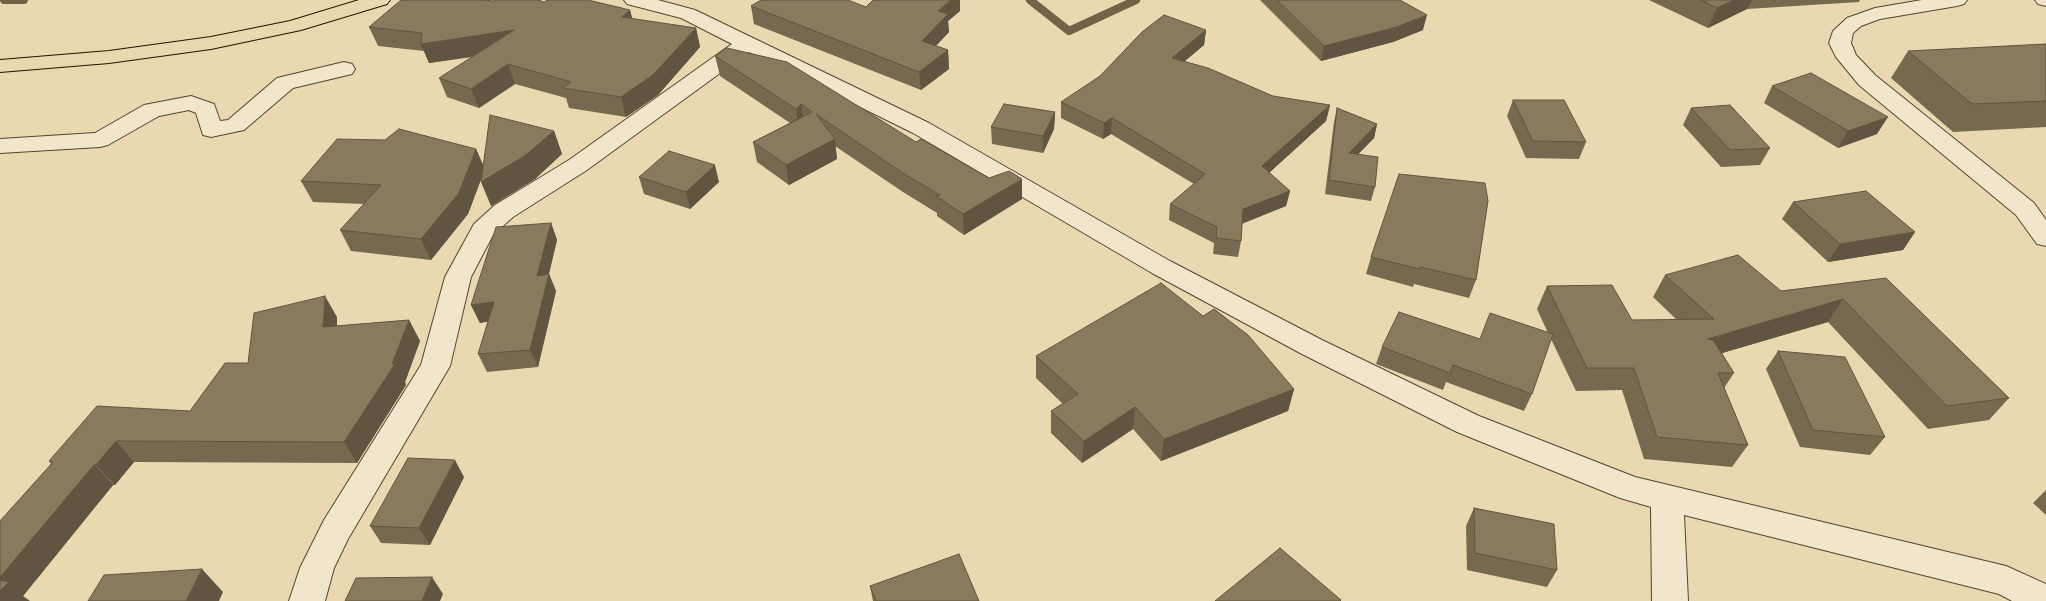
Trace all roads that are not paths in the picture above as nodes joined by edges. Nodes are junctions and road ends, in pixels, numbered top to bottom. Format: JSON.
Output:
{"nodes":[{"id":1,"x":380,"y":0,"type":"edge"},
{"id":2,"x":634,"y":0,"type":"edge"},
{"id":3,"x":1957,"y":0,"type":"edge"},
{"id":4,"x":747,"y":43,"type":"junction"},
{"id":5,"x":0,"y":66,"type":"edge"},
{"id":6,"x":344,"y":69,"type":"dead end"},
{"id":7,"x":0,"y":146,"type":"edge"},
{"id":8,"x":2046,"y":238,"type":"edge"},
{"id":9,"x":1667,"y":499,"type":"junction"},
{"id":10,"x":307,"y":601,"type":"edge"},
{"id":11,"x":1670,"y":601,"type":"edge"},
{"id":12,"x":2046,"y":601,"type":"edge"}],
"edges":[{"from":1,"to":5,"type":"highway"},
{"from":2,"to":4,"type":"street"},
{"from":3,"to":8,"type":"street"},
{"from":4,"to":9,"type":"street"},
{"from":4,"to":10,"type":"street"},
{"from":6,"to":7,"type":"street"},
{"from":9,"to":11,"type":"street"},
{"from":9,"to":12,"type":"street"}]}
